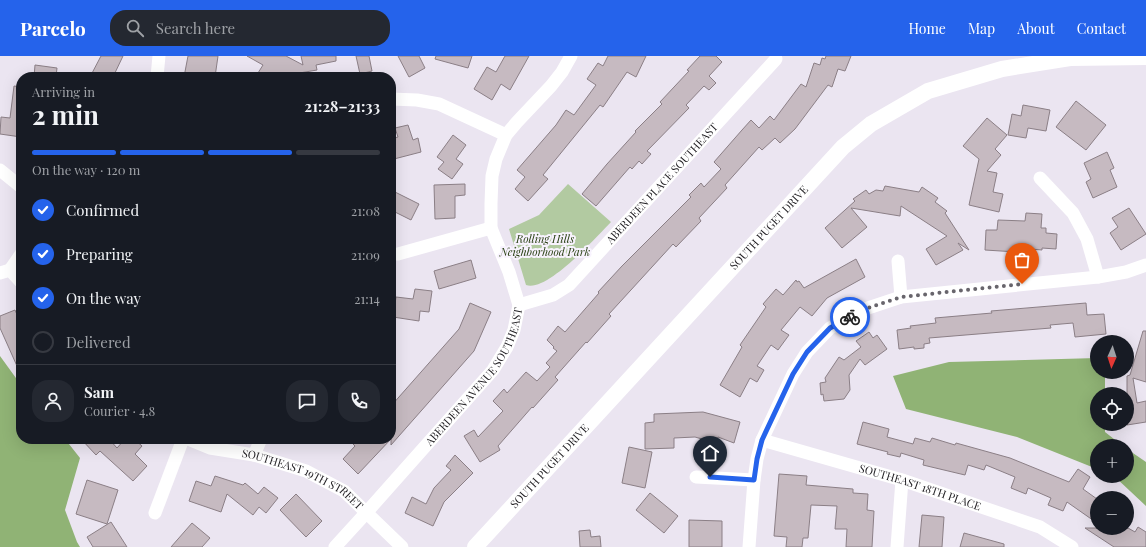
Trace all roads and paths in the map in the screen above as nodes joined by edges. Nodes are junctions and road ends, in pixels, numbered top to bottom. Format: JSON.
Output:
{"nodes":[{"id":1,"x":159,"y":56,"type":"edge"},
{"id":2,"x":571,"y":56,"type":"edge"},
{"id":3,"x":1146,"y":57,"type":"edge"},
{"id":4,"x":776,"y":59,"type":"dead end"},
{"id":5,"x":158,"y":72,"type":"edge"},
{"id":6,"x":396,"y":98,"type":"edge"},
{"id":7,"x":506,"y":135,"type":"junction"},
{"id":8,"x":0,"y":170,"type":"edge"},
{"id":9,"x":1040,"y":178,"type":"dead end"},
{"id":10,"x":16,"y":183,"type":"edge"},
{"id":11,"x":492,"y":228,"type":"junction"},
{"id":12,"x":398,"y":254,"type":"dead end"},
{"id":13,"x":16,"y":260,"type":"edge"},
{"id":14,"x":898,"y":261,"type":"dead end"},
{"id":15,"x":1146,"y":265,"type":"edge"},
{"id":16,"x":5,"y":272,"type":"edge"},
{"id":17,"x":1098,"y":277,"type":"junction"},
{"id":18,"x":16,"y":279,"type":"edge"},
{"id":19,"x":901,"y":297,"type":"junction"},
{"id":20,"x":519,"y":305,"type":"junction"},
{"id":21,"x":762,"y":440,"type":"junction"},
{"id":22,"x":181,"y":444,"type":"edge"},
{"id":23,"x":200,"y":444,"type":"edge"},
{"id":24,"x":259,"y":444,"type":"edge"},
{"id":25,"x":254,"y":455,"type":"junction"},
{"id":26,"x":696,"y":477,"type":"dead end"},
{"id":27,"x":754,"y":480,"type":"junction"},
{"id":28,"x":902,"y":480,"type":"junction"},
{"id":29,"x":155,"y":513,"type":"dead end"},
{"id":30,"x":366,"y":513,"type":"junction"},
{"id":31,"x":335,"y":547,"type":"edge"},
{"id":32,"x":402,"y":547,"type":"edge"},
{"id":33,"x":475,"y":547,"type":"edge"},
{"id":34,"x":749,"y":547,"type":"edge"},
{"id":35,"x":897,"y":547,"type":"edge"},
{"id":36,"x":1072,"y":547,"type":"edge"}],
"edges":[{"from":1,"to":5,"type":"street"},
{"from":2,"to":7,"type":"street","name":"ABERDEEN AVENUE SOUTHEAST"},
{"from":3,"to":33,"type":"street","name":"SOUTH PUGET DRIVE"},
{"from":4,"to":20,"type":"street","name":"ABERDEEN PLACE SOUTHEAST"},
{"from":6,"to":7,"type":"street"},
{"from":7,"to":11,"type":"street","name":"ABERDEEN AVENUE SOUTHEAST"},
{"from":8,"to":10,"type":"street"},
{"from":9,"to":17,"type":"street"},
{"from":11,"to":12,"type":"street"},
{"from":11,"to":20,"type":"street","name":"ABERDEEN AVENUE SOUTHEAST"},
{"from":13,"to":16,"type":"street"},
{"from":14,"to":19,"type":"street"},
{"from":15,"to":17,"type":"street"},
{"from":16,"to":18,"type":"street"},
{"from":17,"to":19,"type":"street"},
{"from":19,"to":21,"type":"street"},
{"from":20,"to":30,"type":"street","name":"ABERDEEN AVENUE SOUTHEAST"},
{"from":21,"to":27,"type":"street"},
{"from":21,"to":28,"type":"street","name":"SOUTHEAST 18TH PLACE"},
{"from":22,"to":29,"type":"street"},
{"from":23,"to":25,"type":"street","name":"SOUTHEAST 19TH STREET"},
{"from":24,"to":25,"type":"street"},
{"from":25,"to":30,"type":"street","name":"SOUTHEAST 19TH STREET"},
{"from":26,"to":27,"type":"street"},
{"from":27,"to":34,"type":"street"},
{"from":28,"to":35,"type":"street"},
{"from":28,"to":36,"type":"street","name":"SOUTHEAST 18TH PLACE"},
{"from":30,"to":31,"type":"street","name":"ABERDEEN AVENUE SOUTHEAST"},
{"from":30,"to":32,"type":"street","name":"SOUTHEAST 19TH STREET"}]}
